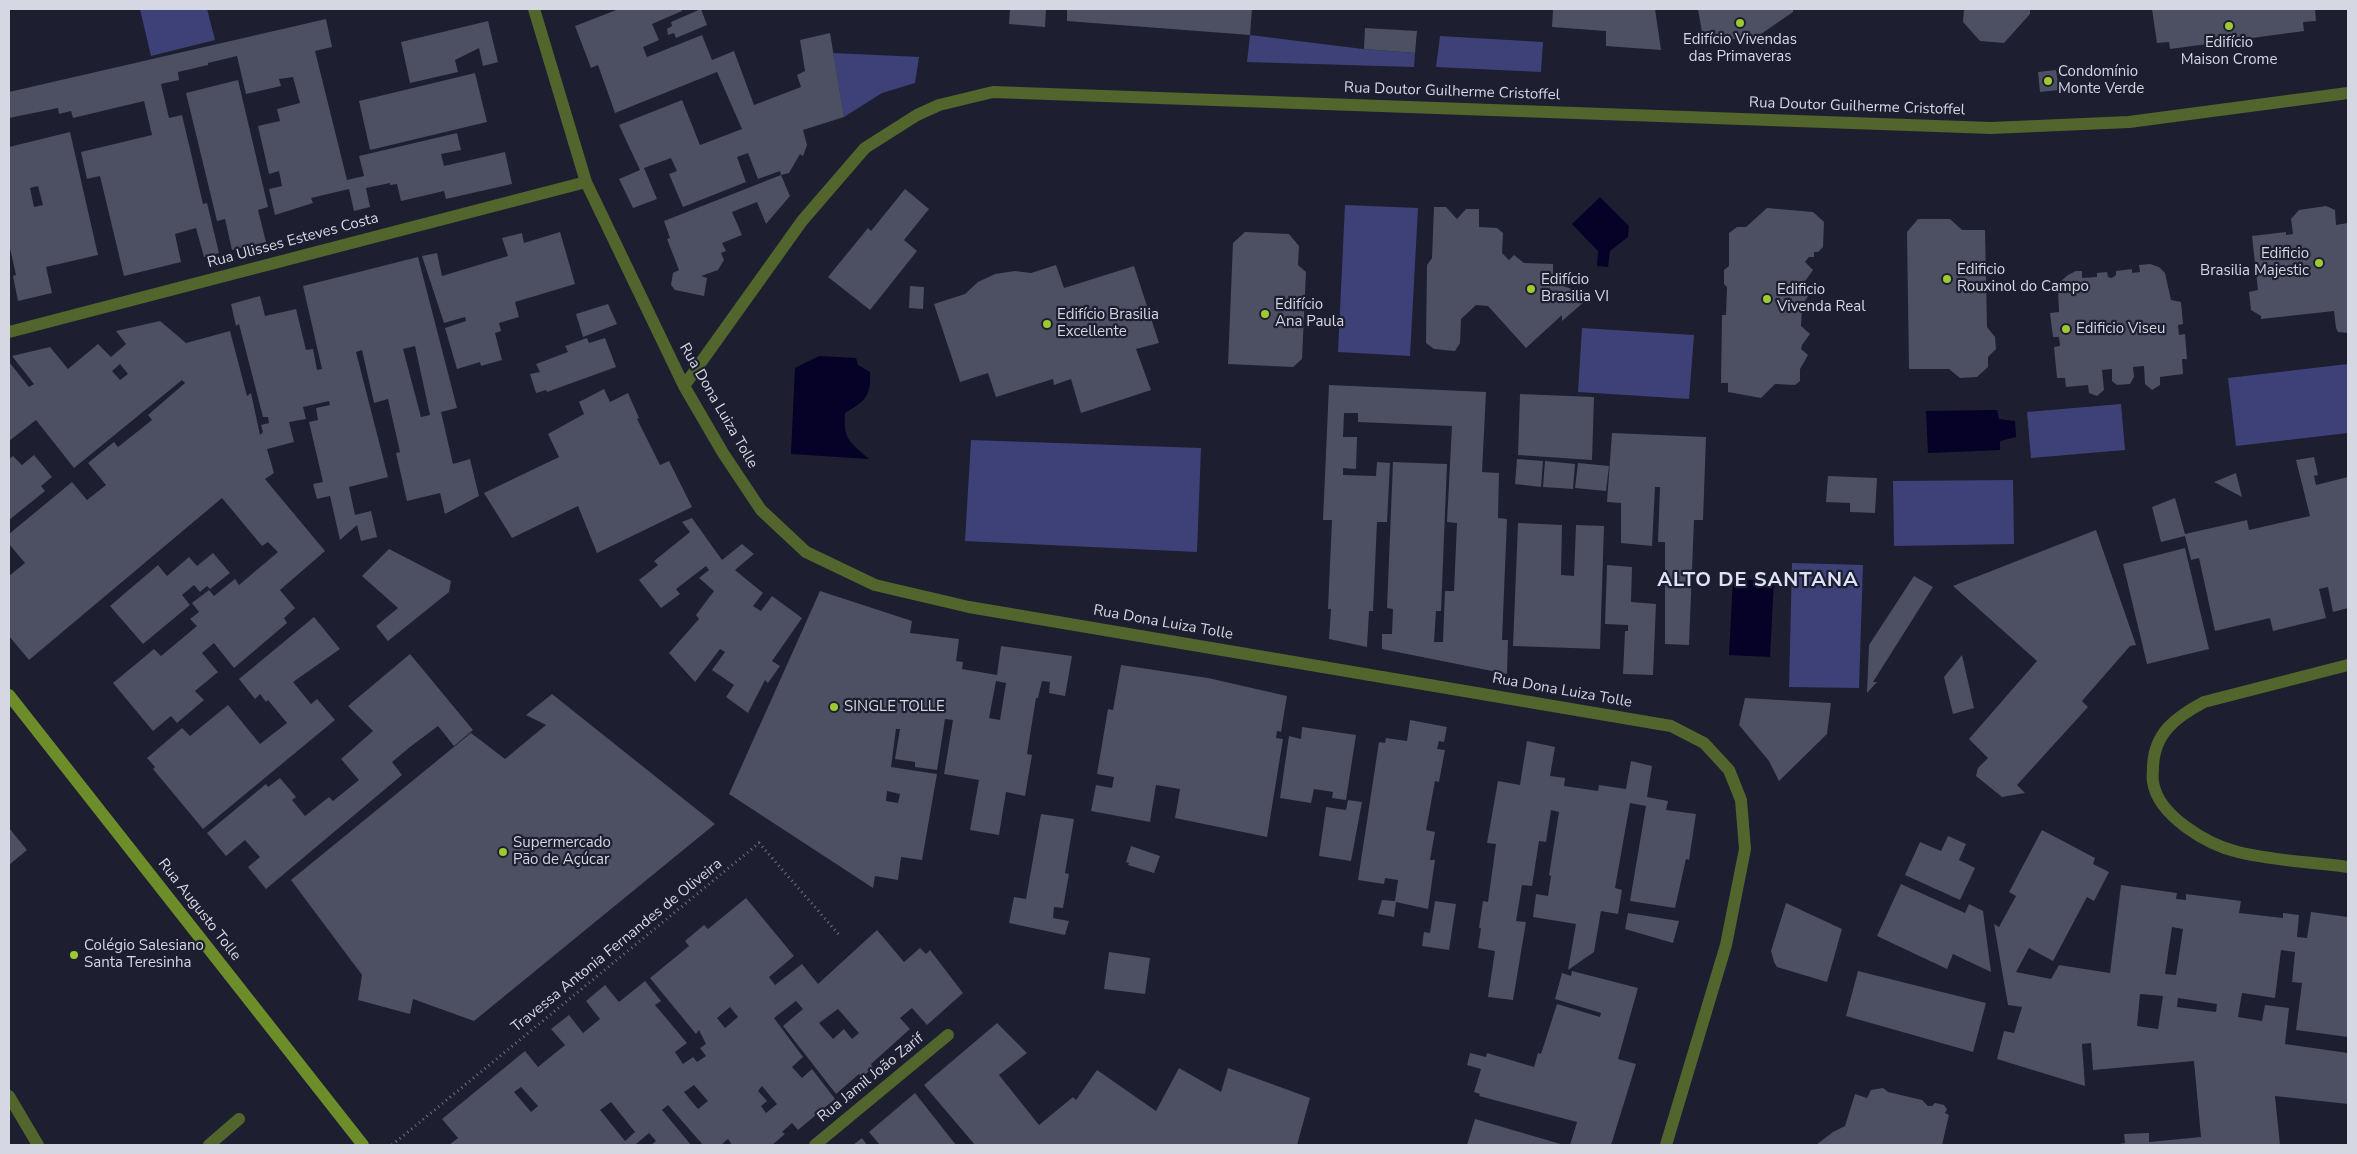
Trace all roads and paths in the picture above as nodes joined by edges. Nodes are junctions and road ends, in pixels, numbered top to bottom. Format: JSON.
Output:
{"nodes":[{"id":1,"x":534,"y":9,"type":"edge"},
{"id":2,"x":2348,"y":93,"type":"edge"},
{"id":3,"x":586,"y":182,"type":"junction"},
{"id":4,"x":9,"y":332,"type":"edge"},
{"id":5,"x":684,"y":386,"type":"junction"},
{"id":6,"x":2348,"y":665,"type":"edge"},
{"id":7,"x":9,"y":695,"type":"edge"},
{"id":8,"x":2348,"y":867,"type":"edge"},
{"id":9,"x":841,"y":937,"type":"dead end"},
{"id":10,"x":948,"y":1035,"type":"dead end"},
{"id":11,"x":9,"y":1096,"type":"edge"},
{"id":12,"x":238,"y":1119,"type":"dead end"},
{"id":13,"x":38,"y":1145,"type":"edge"},
{"id":14,"x":209,"y":1145,"type":"edge"},
{"id":15,"x":364,"y":1145,"type":"edge"},
{"id":16,"x":392,"y":1145,"type":"edge"},
{"id":17,"x":814,"y":1145,"type":"edge"},
{"id":18,"x":1666,"y":1145,"type":"edge"}],
"edges":[{"from":1,"to":3,"type":"street","name":"Rua Dona Luiza Tolle"},
{"from":2,"to":5,"type":"street","name":"Rua Doutor Guilherme Cristoffel"},
{"from":3,"to":4,"type":"street","name":"Rua Ulisses Esteves Costa"},
{"from":3,"to":5,"type":"street","name":"Rua Dona Luiza Tolle"},
{"from":5,"to":18,"type":"street","name":"Rua Dona Luiza Tolle"},
{"from":6,"to":8,"type":"street"},
{"from":7,"to":15,"type":"street","name":"Rua Augusto Tolle"},
{"from":9,"to":16,"type":"path","name":"Travessa Antonia Fernandes de Oliveira"},
{"from":10,"to":17,"type":"street","name":"Rua Jamil João Zarif"},
{"from":11,"to":13,"type":"street"},
{"from":12,"to":14,"type":"street"}]}
